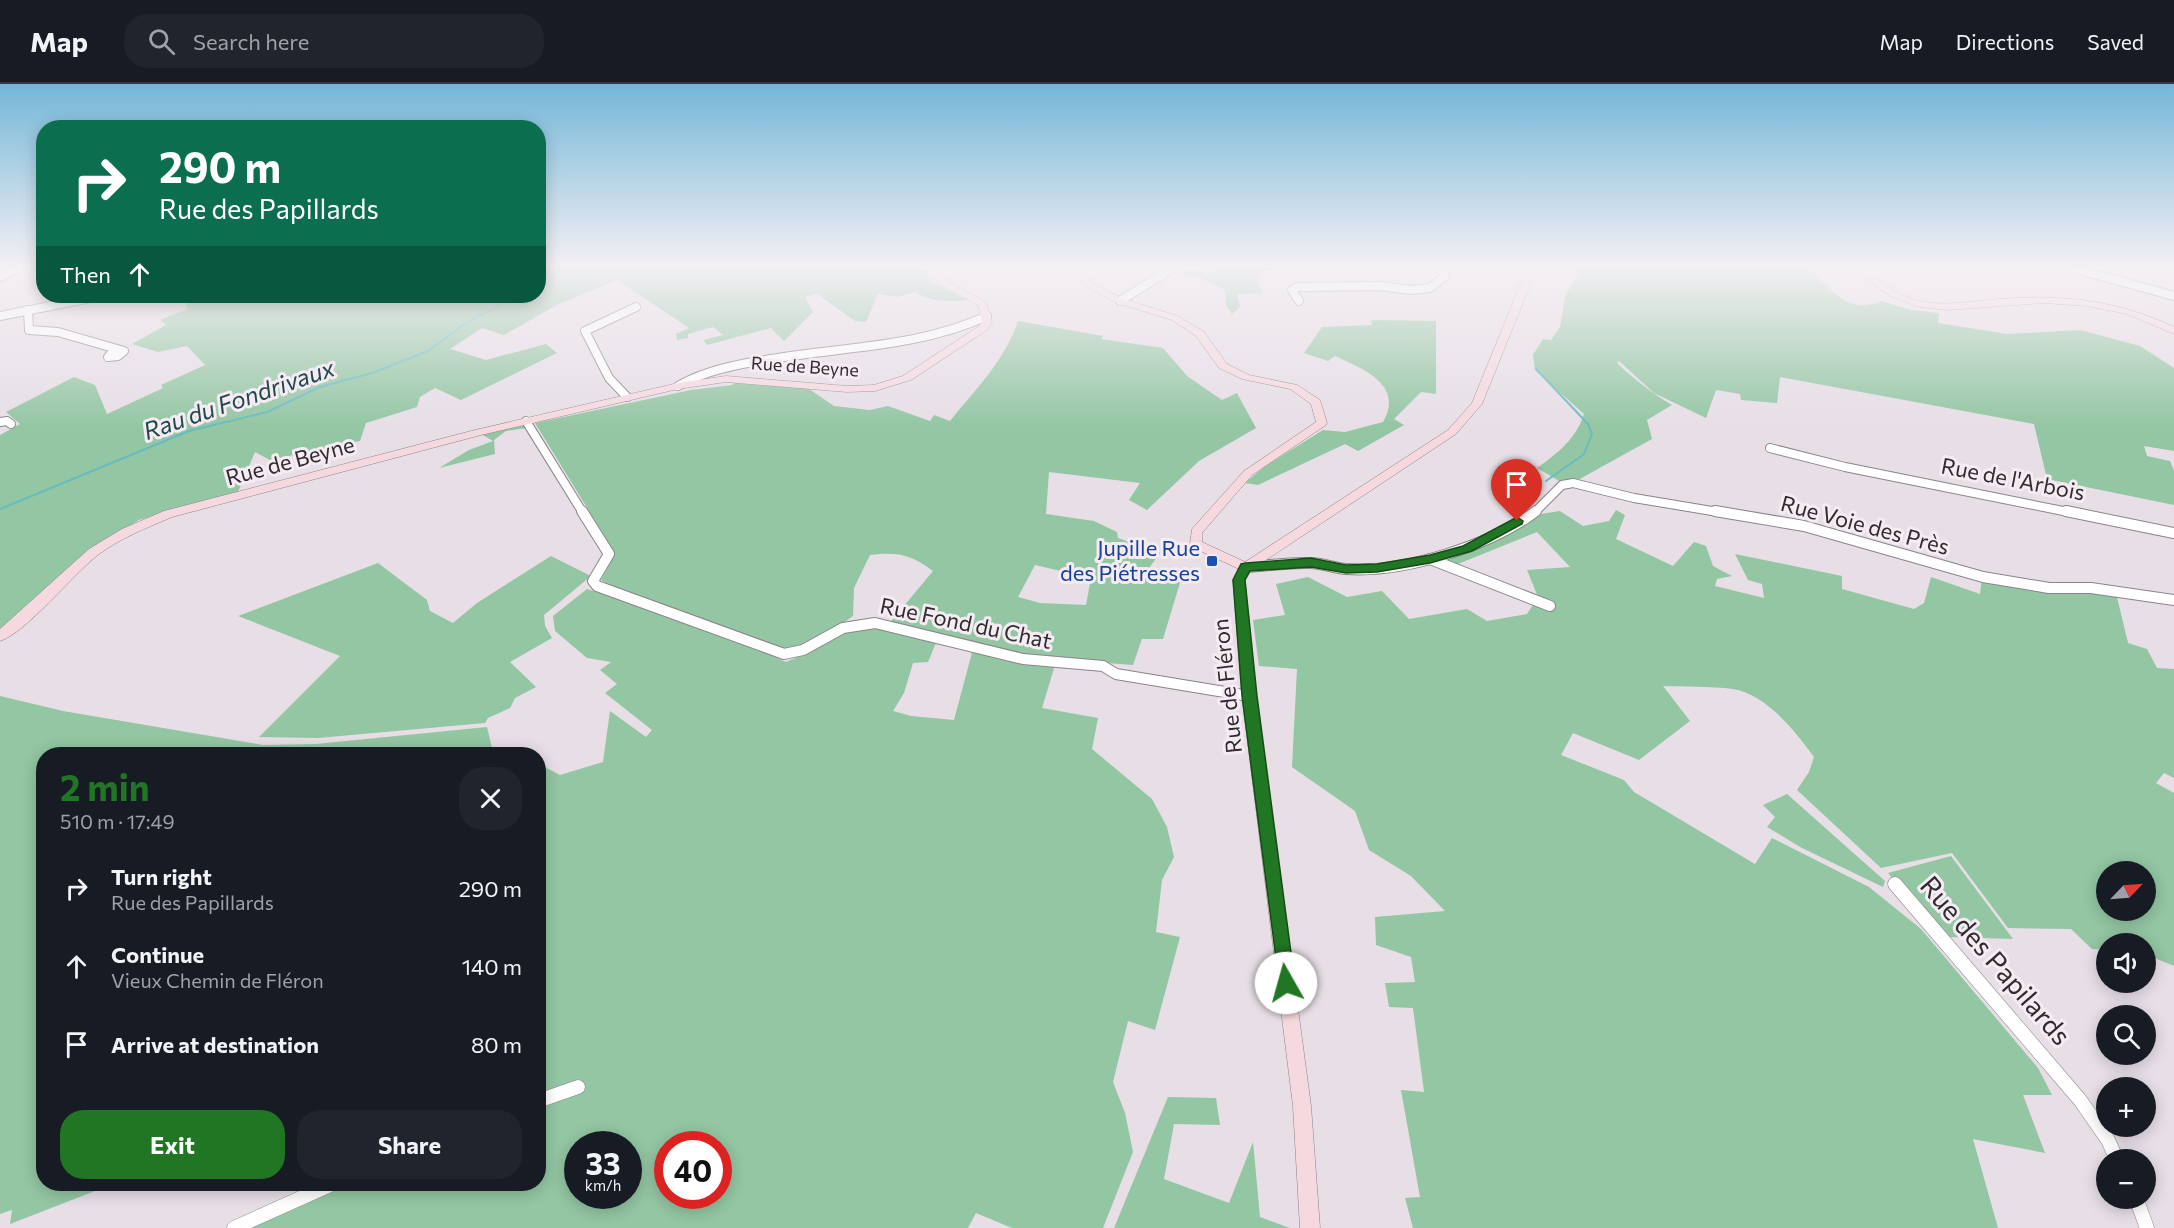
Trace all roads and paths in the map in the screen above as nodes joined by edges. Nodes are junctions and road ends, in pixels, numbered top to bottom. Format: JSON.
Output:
{"nodes":[{"id":1,"x":29,"y":321,"type":"edge"},
{"id":2,"x":605,"y":321,"type":"edge"},
{"id":3,"x":972,"y":321,"type":"edge"},
{"id":4,"x":985,"y":321,"type":"edge"},
{"id":5,"x":1180,"y":321,"type":"edge"},
{"id":6,"x":1510,"y":321,"type":"edge"},
{"id":7,"x":2152,"y":321,"type":"edge"},
{"id":8,"x":2174,"y":331,"type":"edge"},
{"id":9,"x":114,"y":350,"type":"dead end"},
{"id":10,"x":678,"y":386,"type":"junction"},
{"id":11,"x":627,"y":397,"type":"junction"},
{"id":12,"x":526,"y":421,"type":"junction"},
{"id":13,"x":0,"y":422,"type":"edge"},
{"id":14,"x":11,"y":424,"type":"dead end"},
{"id":15,"x":1770,"y":447,"type":"dead end"},
{"id":16,"x":2174,"y":533,"type":"edge"},
{"id":17,"x":1430,"y":559,"type":"junction"},
{"id":18,"x":1246,"y":567,"type":"junction"},
{"id":19,"x":2174,"y":600,"type":"edge"},
{"id":20,"x":1550,"y":606,"type":"dead end"},
{"id":21,"x":0,"y":636,"type":"edge"},
{"id":22,"x":1250,"y":696,"type":"junction"},
{"id":23,"x":1895,"y":885,"type":"dead end"},
{"id":24,"x":578,"y":1087,"type":"dead end"},
{"id":25,"x":546,"y":1098,"type":"edge"},
{"id":26,"x":2112,"y":1149,"type":"edge"},
{"id":27,"x":316,"y":1191,"type":"edge"},
{"id":28,"x":2140,"y":1209,"type":"edge"},
{"id":29,"x":234,"y":1228,"type":"edge"},
{"id":30,"x":1310,"y":1228,"type":"edge"},
{"id":31,"x":2147,"y":1228,"type":"edge"}],
"edges":[{"from":1,"to":9,"type":"street"},
{"from":2,"to":11,"type":"street"},
{"from":3,"to":10,"type":"street"},
{"from":4,"to":10,"type":"street","name":"Rue de Beyne"},
{"from":5,"to":18,"type":"street"},
{"from":6,"to":18,"type":"street"},
{"from":7,"to":8,"type":"street"},
{"from":10,"to":11,"type":"street","name":"Rue de Beyne"},
{"from":11,"to":12,"type":"street","name":"Rue de Beyne"},
{"from":12,"to":21,"type":"street","name":"Rue de Beyne"},
{"from":12,"to":22,"type":"street","name":"Rue Fond du Chat"},
{"from":13,"to":14,"type":"street"},
{"from":15,"to":16,"type":"street","name":"Rue de l'Arbois"},
{"from":17,"to":18,"type":"street"},
{"from":17,"to":19,"type":"street","name":"Rue Voie des Près"},
{"from":17,"to":20,"type":"street"},
{"from":18,"to":22,"type":"street","name":"Rue de Fléron"},
{"from":22,"to":30,"type":"street","name":"Rue de Fléron"},
{"from":23,"to":26,"type":"street","name":"Rue des Papilards"},
{"from":24,"to":25,"type":"street"},
{"from":27,"to":29,"type":"street"},
{"from":28,"to":31,"type":"street"}]}
